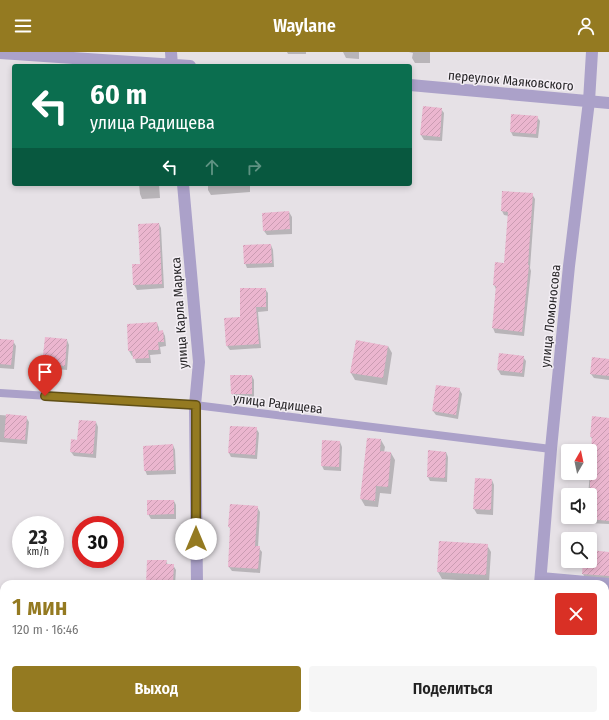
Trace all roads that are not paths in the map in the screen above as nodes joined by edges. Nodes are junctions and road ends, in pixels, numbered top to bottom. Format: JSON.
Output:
{"nodes":[{"id":1,"x":171,"y":52,"type":"edge"},
{"id":2,"x":592,"y":52,"type":"edge"},
{"id":3,"x":0,"y":53,"type":"edge"},
{"id":4,"x":158,"y":64,"type":"edge"},
{"id":5,"x":172,"y":64,"type":"edge"},
{"id":6,"x":412,"y":85,"type":"edge"},
{"id":7,"x":589,"y":101,"type":"junction"},
{"id":8,"x":609,"y":103,"type":"edge"},
{"id":9,"x":183,"y":186,"type":"edge"},
{"id":10,"x":0,"y":393,"type":"edge"},
{"id":11,"x":196,"y":405,"type":"junction"},
{"id":12,"x":551,"y":449,"type":"junction"},
{"id":13,"x":197,"y":580,"type":"edge"},
{"id":14,"x":540,"y":580,"type":"edge"}],
"edges":[{"from":1,"to":5,"type":"street"},
{"from":2,"to":7,"type":"street","name":"улица Ломоносова"},
{"from":3,"to":4,"type":"street"},
{"from":6,"to":7,"type":"street","name":"переулок Маяковского"},
{"from":7,"to":8,"type":"street","name":"переулок Маяковского"},
{"from":7,"to":12,"type":"street","name":"улица Ломоносова"},
{"from":9,"to":11,"type":"street","name":"улица Карла Маркса"},
{"from":10,"to":11,"type":"lane","name":"улица Радищева"},
{"from":11,"to":12,"type":"lane","name":"улица Радищева"},
{"from":11,"to":13,"type":"street","name":"улица Карла Маркса"},
{"from":12,"to":14,"type":"street","name":"улица Ломоносова"}]}
